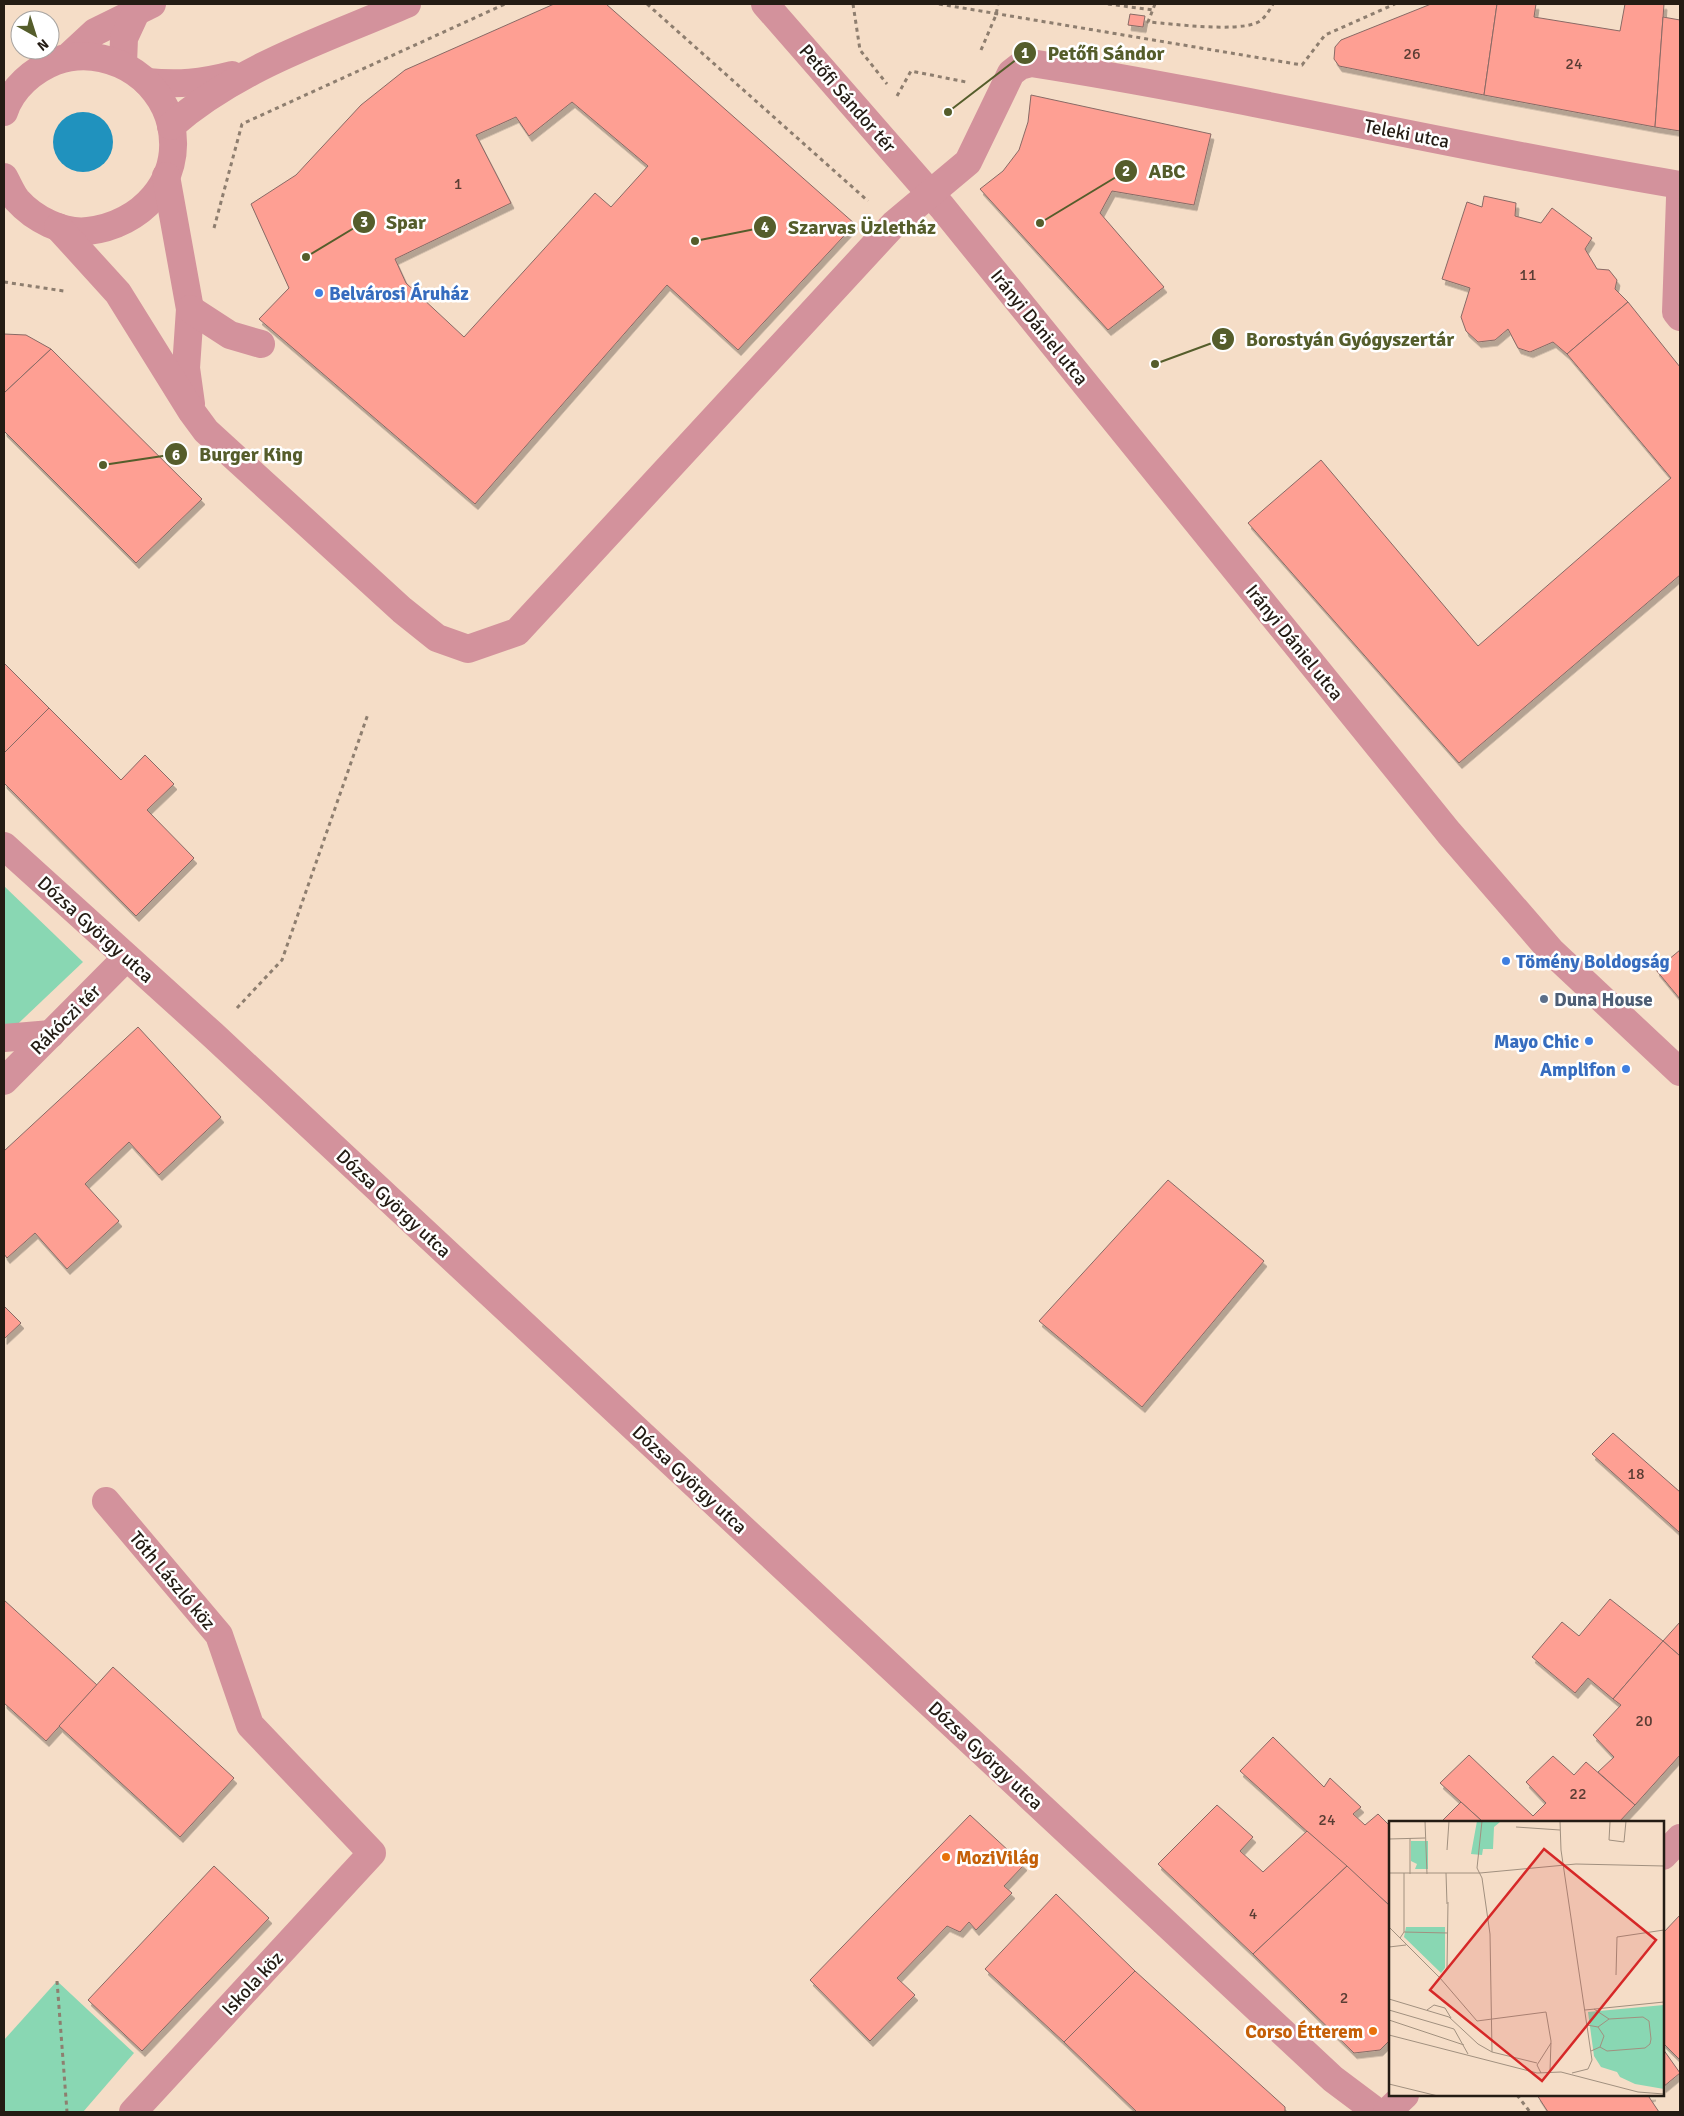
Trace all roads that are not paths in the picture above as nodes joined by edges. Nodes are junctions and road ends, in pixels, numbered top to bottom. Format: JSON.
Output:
{"nodes":[{"id":1,"x":407,"y":4,"type":"edge"},
{"id":2,"x":764,"y":4,"type":"edge"},
{"id":3,"x":145,"y":7,"type":"edge"},
{"id":4,"x":68,"y":58,"type":"junction"},
{"id":5,"x":123,"y":64,"type":"junction"},
{"id":6,"x":251,"y":71,"type":"junction"},
{"id":7,"x":147,"y":82,"type":"junction"},
{"id":8,"x":4,"y":112,"type":"edge"},
{"id":9,"x":171,"y":126,"type":"junction"},
{"id":10,"x":166,"y":176,"type":"junction"},
{"id":11,"x":1680,"y":185,"type":"edge"},
{"id":12,"x":8,"y":193,"type":"edge"},
{"id":13,"x":930,"y":193,"type":"junction"},
{"id":14,"x":1680,"y":198,"type":"edge"},
{"id":15,"x":58,"y":227,"type":"junction"},
{"id":16,"x":190,"y":309,"type":"junction"},
{"id":17,"x":1680,"y":317,"type":"edge"},
{"id":18,"x":260,"y":344,"type":"dead end"},
{"id":19,"x":192,"y":412,"type":"junction"},
{"id":20,"x":4,"y":846,"type":"edge"},
{"id":21,"x":126,"y":958,"type":"junction"},
{"id":22,"x":51,"y":1034,"type":"junction"},
{"id":23,"x":4,"y":1038,"type":"edge"},
{"id":24,"x":1680,"y":1072,"type":"edge"},
{"id":25,"x":4,"y":1081,"type":"edge"},
{"id":26,"x":106,"y":1501,"type":"dead end"},
{"id":27,"x":1680,"y":1838,"type":"edge"},
{"id":28,"x":372,"y":1853,"type":"joint"},
{"id":29,"x":1664,"y":1855,"type":"edge"},
{"id":30,"x":1405,"y":2096,"type":"edge"},
{"id":31,"x":133,"y":2112,"type":"edge"},
{"id":32,"x":1377,"y":2112,"type":"edge"},
{"id":33,"x":1387,"y":2112,"type":"edge"}],
"edges":[{"from":1,"to":6,"type":"street"},
{"from":2,"to":13,"type":"street","name":"Petőfi Sándor tér"},
{"from":3,"to":4,"type":"street"},
{"from":3,"to":5,"type":"street"},
{"from":4,"to":5,"type":"street"},
{"from":4,"to":8,"type":"street"},
{"from":5,"to":7,"type":"street"},
{"from":6,"to":7,"type":"street"},
{"from":6,"to":9,"type":"street"},
{"from":7,"to":9,"type":"street"},
{"from":9,"to":10,"type":"street"},
{"from":10,"to":15,"type":"street"},
{"from":10,"to":16,"type":"street"},
{"from":11,"to":13,"type":"street","name":"Teleki utca"},
{"from":12,"to":15,"type":"street"},
{"from":13,"to":19,"type":"street","name":"Teleki utca"},
{"from":13,"to":24,"type":"street","name":"Irányi Dániel utca"},
{"from":14,"to":17,"type":"street"},
{"from":15,"to":19,"type":"street","name":"Teleki utca"},
{"from":16,"to":18,"type":"street"},
{"from":16,"to":19,"type":"street"},
{"from":20,"to":21,"type":"street","name":"Dózsa György utca"},
{"from":21,"to":22,"type":"street","name":"Rákóczi tér"},
{"from":21,"to":32,"type":"street","name":"Dózsa György utca"},
{"from":22,"to":23,"type":"street"},
{"from":22,"to":25,"type":"street","name":"Rákóczi tér"},
{"from":26,"to":28,"type":"street","name":"Tóth László köz"},
{"from":27,"to":29,"type":"street"},
{"from":28,"to":31,"type":"street","name":"Iskola köz"},
{"from":30,"to":33,"type":"street"}]}
